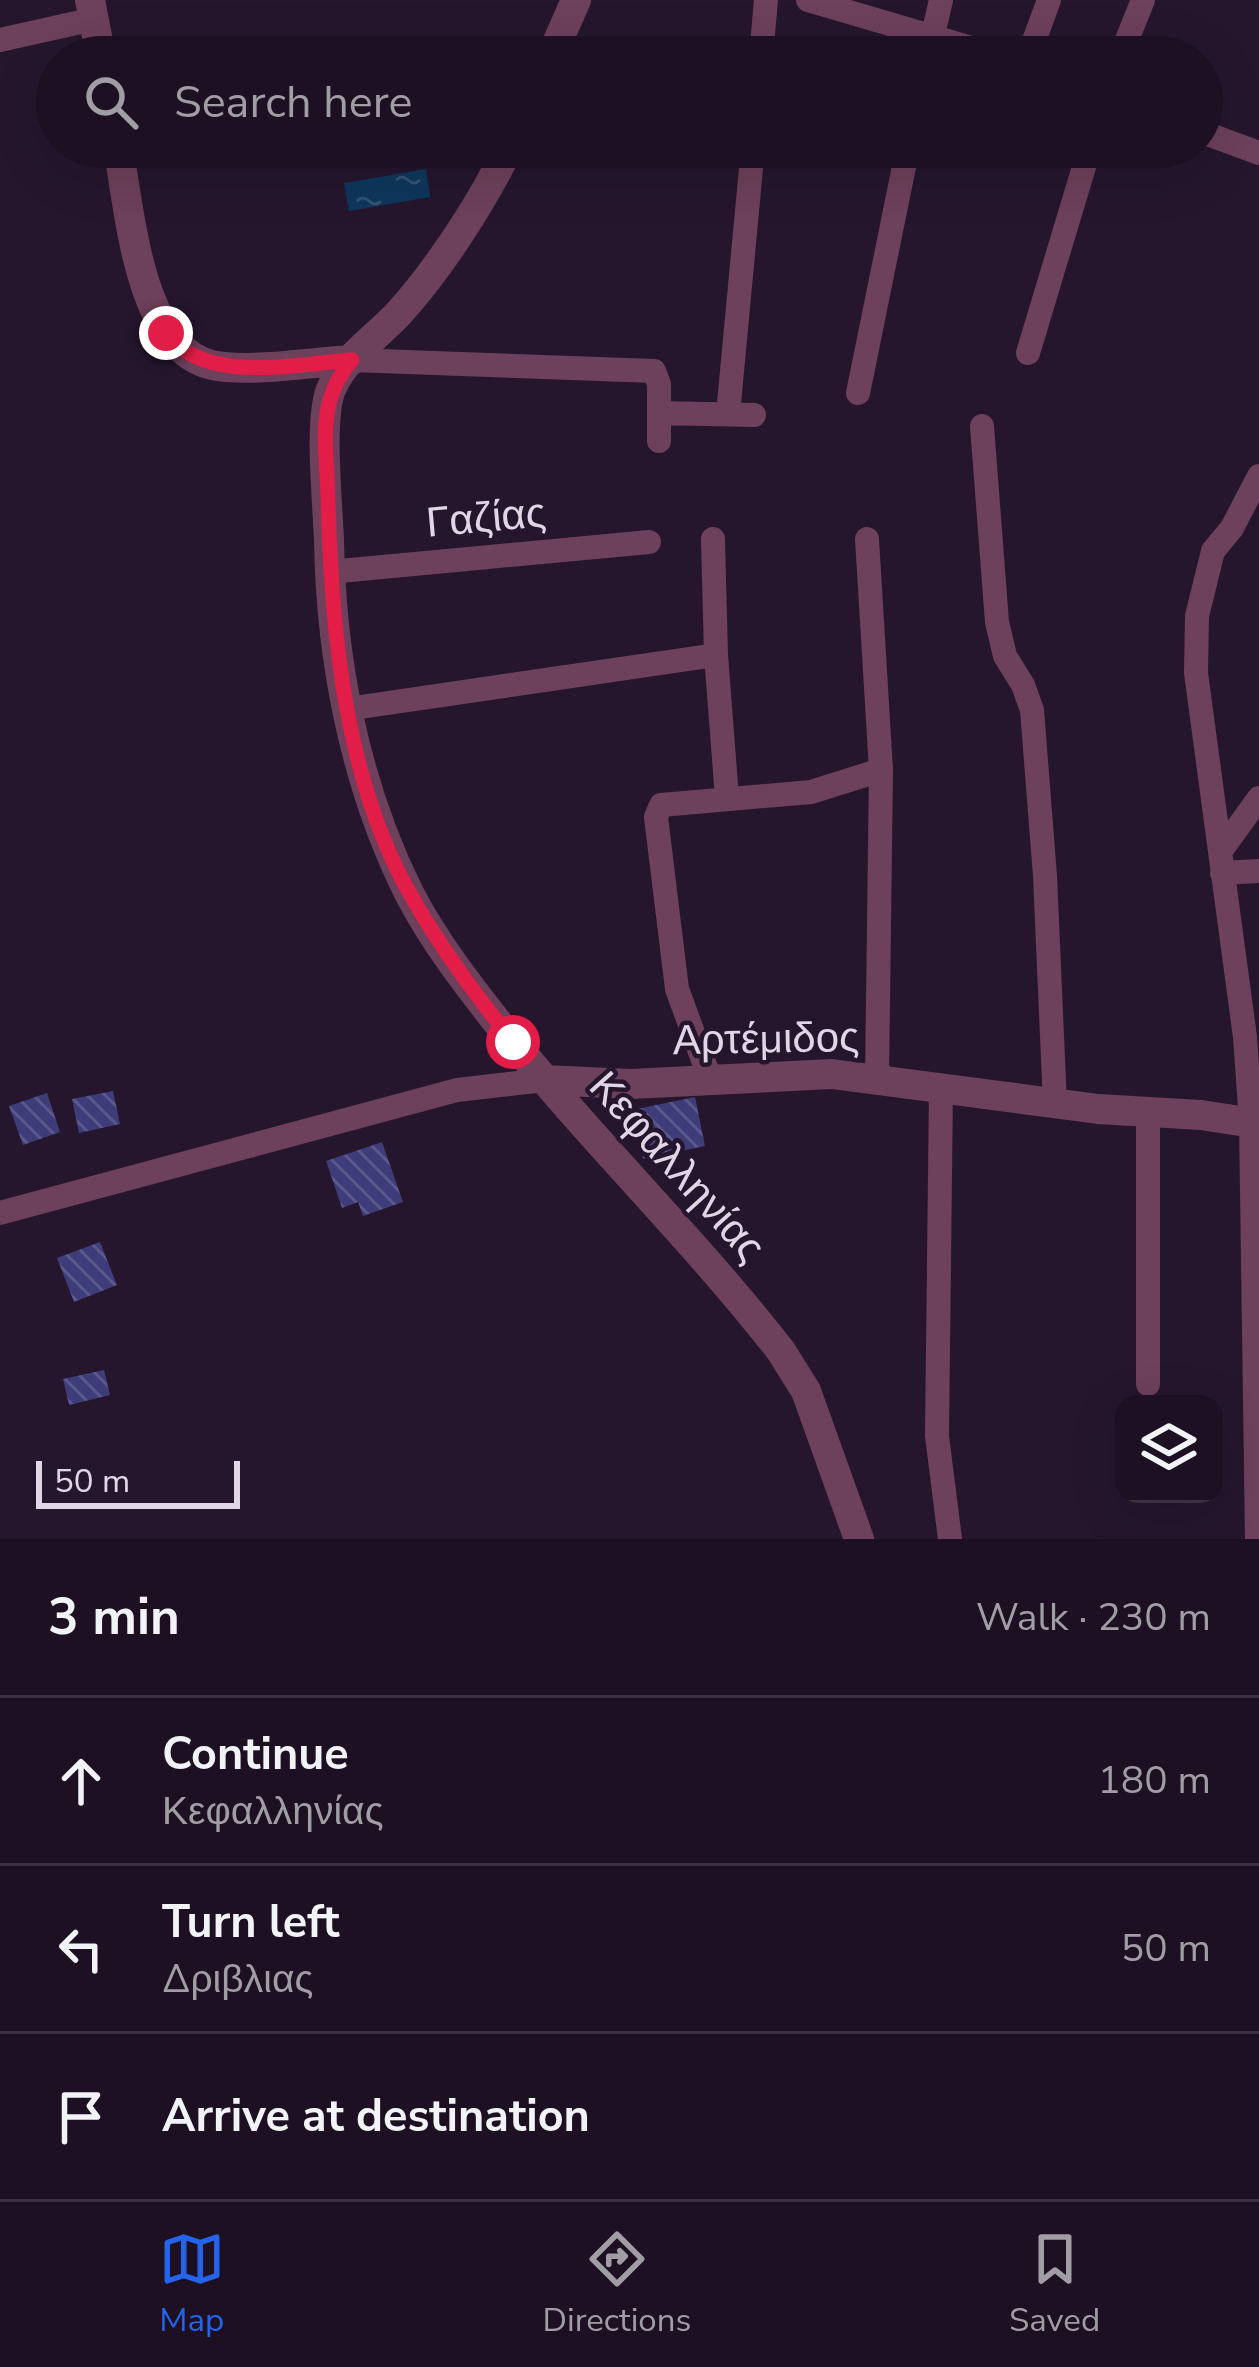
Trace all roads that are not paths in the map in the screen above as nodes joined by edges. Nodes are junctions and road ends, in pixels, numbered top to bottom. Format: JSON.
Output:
{"nodes":[{"id":1,"x":576,"y":0,"type":"edge"},
{"id":2,"x":766,"y":0,"type":"edge"},
{"id":3,"x":808,"y":0,"type":"edge"},
{"id":4,"x":941,"y":0,"type":"edge"},
{"id":5,"x":1049,"y":0,"type":"edge"},
{"id":6,"x":1143,"y":0,"type":"edge"},
{"id":7,"x":92,"y":9,"type":"edge"},
{"id":8,"x":560,"y":36,"type":"edge"},
{"id":9,"x":763,"y":36,"type":"edge"},
{"id":10,"x":903,"y":36,"type":"edge"},
{"id":11,"x":932,"y":36,"type":"edge"},
{"id":12,"x":1036,"y":36,"type":"edge"},
{"id":13,"x":1128,"y":36,"type":"edge"},
{"id":14,"x":0,"y":40,"type":"edge"},
{"id":15,"x":1223,"y":140,"type":"edge"},
{"id":16,"x":1259,"y":153,"type":"edge"},
{"id":17,"x":122,"y":168,"type":"edge"},
{"id":18,"x":499,"y":168,"type":"edge"},
{"id":19,"x":752,"y":168,"type":"edge"},
{"id":20,"x":904,"y":168,"type":"edge"},
{"id":21,"x":1084,"y":168,"type":"edge"},
{"id":22,"x":1028,"y":353,"type":"dead end"},
{"id":23,"x":352,"y":360,"type":"junction"},
{"id":24,"x":858,"y":393,"type":"dead end"},
{"id":25,"x":659,"y":413,"type":"junction"},
{"id":26,"x":982,"y":425,"type":"dead end"},
{"id":27,"x":658,"y":441,"type":"dead end"},
{"id":28,"x":1259,"y":476,"type":"edge"},
{"id":29,"x":712,"y":539,"type":"dead end"},
{"id":30,"x":867,"y":539,"type":"dead end"},
{"id":31,"x":649,"y":542,"type":"dead end"},
{"id":32,"x":329,"y":572,"type":"junction"},
{"id":33,"x":716,"y":655,"type":"junction"},
{"id":34,"x":347,"y":709,"type":"junction"},
{"id":35,"x":881,"y":770,"type":"junction"},
{"id":36,"x":727,"y":798,"type":"junction"},
{"id":37,"x":1259,"y":798,"type":"edge"},
{"id":38,"x":1221,"y":862,"type":"junction"},
{"id":39,"x":1259,"y":871,"type":"edge"},
{"id":40,"x":710,"y":1079,"type":"junction"},
{"id":41,"x":877,"y":1079,"type":"junction"},
{"id":42,"x":544,"y":1080,"type":"junction"},
{"id":43,"x":941,"y":1088,"type":"junction"},
{"id":44,"x":1055,"y":1104,"type":"junction"},
{"id":45,"x":1148,"y":1112,"type":"junction"},
{"id":46,"x":1255,"y":1123,"type":"edge"},
{"id":47,"x":0,"y":1213,"type":"edge"},
{"id":48,"x":1148,"y":1384,"type":"dead end"},
{"id":49,"x":849,"y":1536,"type":"edge"},
{"id":50,"x":950,"y":1539,"type":"edge"},
{"id":51,"x":1257,"y":1539,"type":"edge"}],
"edges":[{"from":1,"to":8,"type":"street"},
{"from":2,"to":9,"type":"street"},
{"from":3,"to":10,"type":"street"},
{"from":4,"to":11,"type":"street"},
{"from":5,"to":12,"type":"street"},
{"from":6,"to":13,"type":"street"},
{"from":7,"to":14,"type":"street"},
{"from":15,"to":16,"type":"street"},
{"from":17,"to":23,"type":"street"},
{"from":18,"to":23,"type":"street","name":"Κεφαλληνίας"},
{"from":19,"to":25,"type":"street"},
{"from":20,"to":24,"type":"street"},
{"from":21,"to":22,"type":"street"},
{"from":23,"to":25,"type":"street"},
{"from":23,"to":32,"type":"street","name":"Κεφαλληνίας"},
{"from":25,"to":27,"type":"street"},
{"from":26,"to":44,"type":"street"},
{"from":28,"to":38,"type":"street"},
{"from":29,"to":33,"type":"street"},
{"from":30,"to":35,"type":"street"},
{"from":31,"to":32,"type":"street","name":"Γαζίας"},
{"from":32,"to":34,"type":"street","name":"Κεφαλληνίας"},
{"from":33,"to":34,"type":"street"},
{"from":33,"to":36,"type":"street"},
{"from":34,"to":42,"type":"street","name":"Κεφαλληνίας"},
{"from":35,"to":36,"type":"street"},
{"from":35,"to":41,"type":"street"},
{"from":36,"to":40,"type":"street"},
{"from":37,"to":38,"type":"street"},
{"from":38,"to":39,"type":"street"},
{"from":38,"to":46,"type":"street"},
{"from":40,"to":41,"type":"street","name":"Αρτέμιδος"},
{"from":40,"to":42,"type":"street","name":"Αρτέμιδος"},
{"from":41,"to":43,"type":"street","name":"Αρτέμιδος"},
{"from":42,"to":47,"type":"street","name":"Αρτέμιδος"},
{"from":42,"to":49,"type":"street","name":"Κεφαλληνίας"},
{"from":43,"to":44,"type":"street","name":"Αρτέμιδος"},
{"from":43,"to":50,"type":"street"},
{"from":44,"to":45,"type":"street","name":"Αρτέμιδος"},
{"from":45,"to":46,"type":"street","name":"Αρτέμιδος"},
{"from":45,"to":48,"type":"street"},
{"from":46,"to":51,"type":"street"}]}
